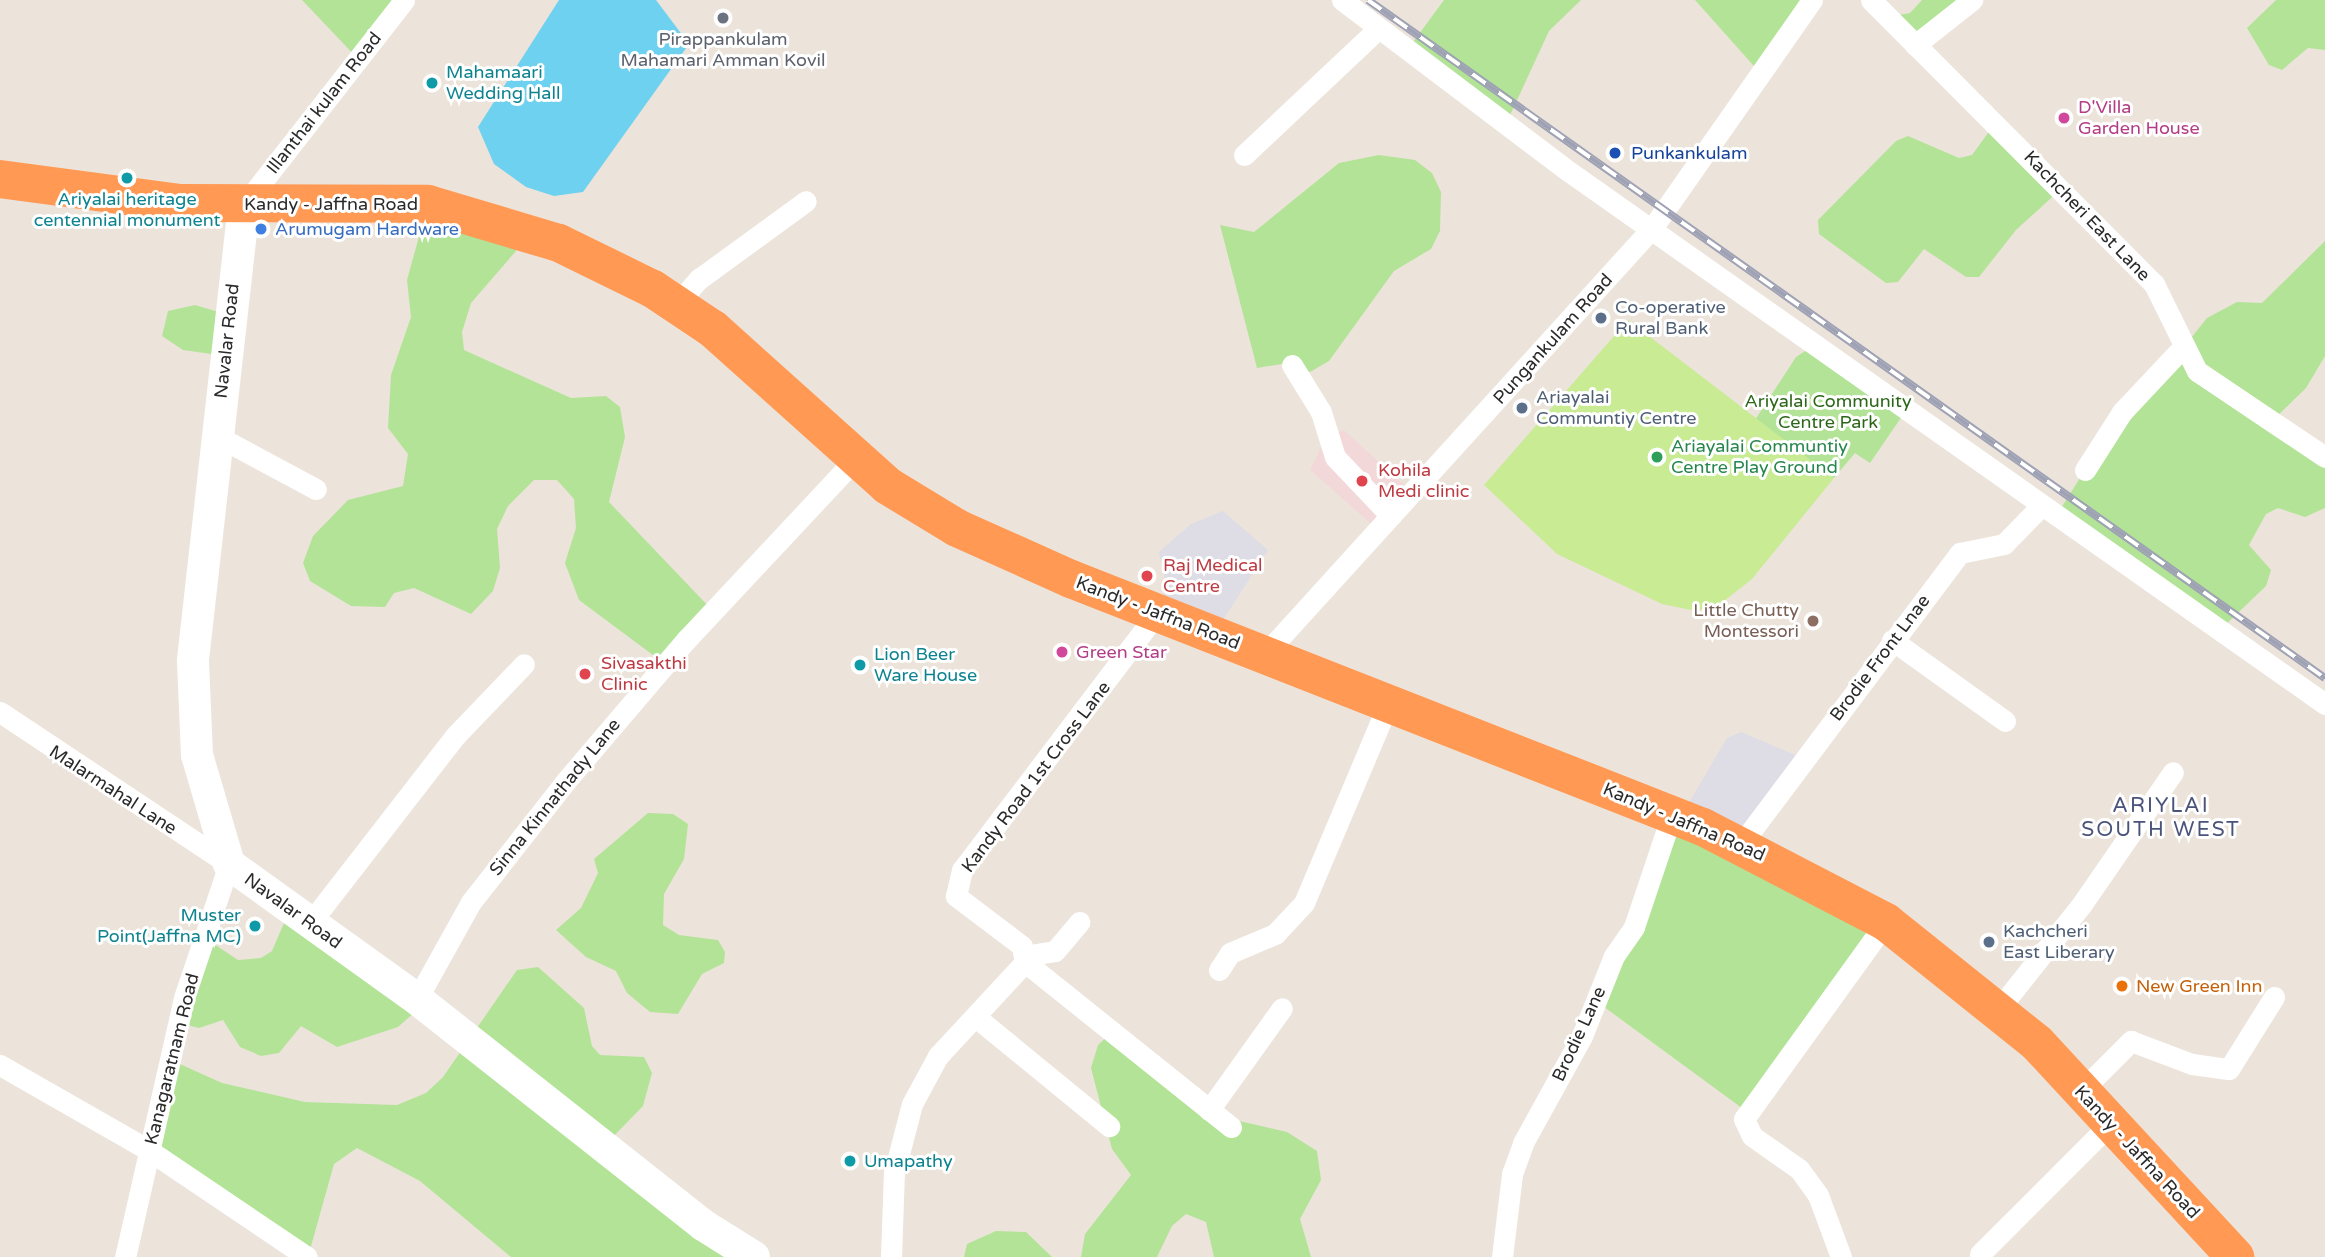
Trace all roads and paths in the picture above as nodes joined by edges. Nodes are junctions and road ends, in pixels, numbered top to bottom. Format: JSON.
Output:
{"nodes":[{"id":1,"x":404,"y":0,"type":"edge"},
{"id":2,"x":1342,"y":0,"type":"edge"},
{"id":3,"x":1812,"y":0,"type":"edge"},
{"id":4,"x":1871,"y":0,"type":"edge"},
{"id":5,"x":1972,"y":0,"type":"edge"},
{"id":6,"x":1379,"y":28,"type":"junction"},
{"id":7,"x":1915,"y":45,"type":"junction"},
{"id":8,"x":1244,"y":155,"type":"dead end"},
{"id":9,"x":0,"y":179,"type":"edge"},
{"id":10,"x":806,"y":201,"type":"dead end"},
{"id":11,"x":244,"y":205,"type":"junction"},
{"id":12,"x":1653,"y":227,"type":"junction"},
{"id":13,"x":676,"y":305,"type":"junction"},
{"id":14,"x":2183,"y":347,"type":"junction"},
{"id":15,"x":1292,"y":365,"type":"dead end"},
{"id":16,"x":217,"y":436,"type":"junction"},
{"id":17,"x":857,"y":457,"type":"junction"},
{"id":18,"x":2325,"y":457,"type":"edge"},
{"id":19,"x":2085,"y":470,"type":"dead end"},
{"id":20,"x":316,"y":489,"type":"dead end"},
{"id":21,"x":2041,"y":506,"type":"junction"},
{"id":22,"x":1391,"y":516,"type":"junction"},
{"id":23,"x":1157,"y":613,"type":"junction"},
{"id":24,"x":1892,"y":640,"type":"junction"},
{"id":25,"x":1265,"y":654,"type":"junction"},
{"id":26,"x":524,"y":664,"type":"dead end"},
{"id":27,"x":1389,"y":702,"type":"junction"},
{"id":28,"x":2325,"y":704,"type":"edge"},
{"id":29,"x":0,"y":712,"type":"edge"},
{"id":30,"x":2005,"y":721,"type":"dead end"},
{"id":31,"x":2172,"y":772,"type":"dead end"},
{"id":32,"x":1672,"y":814,"type":"junction"},
{"id":33,"x":1742,"y":843,"type":"junction"},
{"id":34,"x":229,"y":864,"type":"junction"},
{"id":35,"x":1079,"y":922,"type":"dead end"},
{"id":36,"x":1886,"y":922,"type":"junction"},
{"id":37,"x":310,"y":923,"type":"junction"},
{"id":38,"x":1024,"y":959,"type":"junction"},
{"id":39,"x":1219,"y":970,"type":"dead end"},
{"id":40,"x":2274,"y":997,"type":"dead end"},
{"id":41,"x":417,"y":999,"type":"junction"},
{"id":42,"x":1282,"y":1008,"type":"dead end"},
{"id":43,"x":1997,"y":1011,"type":"junction"},
{"id":44,"x":977,"y":1018,"type":"junction"},
{"id":45,"x":0,"y":1065,"type":"edge"},
{"id":46,"x":2081,"y":1091,"type":"junction"},
{"id":47,"x":1209,"y":1110,"type":"junction"},
{"id":48,"x":2111,"y":1124,"type":"junction"},
{"id":49,"x":1110,"y":1126,"type":"dead end"},
{"id":50,"x":1231,"y":1128,"type":"dead end"},
{"id":51,"x":150,"y":1151,"type":"junction"},
{"id":52,"x":1980,"y":1254,"type":"dead end"},
{"id":53,"x":125,"y":1257,"type":"edge"},
{"id":54,"x":307,"y":1257,"type":"edge"},
{"id":55,"x":754,"y":1257,"type":"edge"},
{"id":56,"x":891,"y":1257,"type":"edge"},
{"id":57,"x":1502,"y":1257,"type":"edge"},
{"id":58,"x":1840,"y":1257,"type":"edge"},
{"id":59,"x":2235,"y":1257,"type":"edge"}],
"edges":[{"from":1,"to":11,"type":"street","name":"Illanthai kulam Road"},
{"from":2,"to":6,"type":"street"},
{"from":3,"to":12,"type":"street","name":"Pungankulam Road"},
{"from":4,"to":7,"type":"street","name":"Kachcheri East Lane"},
{"from":5,"to":7,"type":"street"},
{"from":6,"to":8,"type":"street"},
{"from":6,"to":12,"type":"street"},
{"from":7,"to":14,"type":"street","name":"Kachcheri East Lane"},
{"from":9,"to":11,"type":"highway","name":"Kandy - Jaffna Road"},
{"from":10,"to":13,"type":"street"},
{"from":11,"to":13,"type":"highway","name":"Kandy - Jaffna Road"},
{"from":11,"to":16,"type":"street","name":"Navalar Road"},
{"from":12,"to":21,"type":"street"},
{"from":12,"to":22,"type":"street","name":"Pungankulam Road"},
{"from":13,"to":17,"type":"highway","name":"Kandy - Jaffna Road"},
{"from":14,"to":18,"type":"street","name":"Kachcheri East Lane"},
{"from":14,"to":19,"type":"street"},
{"from":15,"to":22,"type":"street"},
{"from":16,"to":20,"type":"street"},
{"from":16,"to":34,"type":"street","name":"Navalar Road"},
{"from":17,"to":23,"type":"highway","name":"Kandy - Jaffna Road"},
{"from":17,"to":41,"type":"street","name":"Sinna Kinnathady Lane"},
{"from":21,"to":24,"type":"street","name":"Brodie Front Lnae"},
{"from":21,"to":28,"type":"street"},
{"from":22,"to":25,"type":"street","name":"Pungankulam Road"},
{"from":23,"to":25,"type":"highway","name":"Kandy - Jaffna Road"},
{"from":23,"to":38,"type":"street","name":"Kandy Road 1st Cross Lane"},
{"from":24,"to":30,"type":"street"},
{"from":24,"to":33,"type":"street","name":"Brodie Front Lnae"},
{"from":25,"to":27,"type":"highway","name":"Kandy - Jaffna Road"},
{"from":26,"to":37,"type":"street"},
{"from":27,"to":32,"type":"highway","name":"Kandy - Jaffna Road"},
{"from":27,"to":39,"type":"street"},
{"from":29,"to":34,"type":"street","name":"Malarmahal Lane"},
{"from":31,"to":43,"type":"street"},
{"from":32,"to":33,"type":"highway","name":"Kandy - Jaffna Road"},
{"from":32,"to":57,"type":"street","name":"Brodie Lane"},
{"from":33,"to":36,"type":"highway","name":"Kandy - Jaffna Road"},
{"from":34,"to":37,"type":"street","name":"Navalar Road"},
{"from":34,"to":51,"type":"street","name":"Kanagaratnam Road"},
{"from":35,"to":38,"type":"street"},
{"from":36,"to":43,"type":"highway","name":"Kandy - Jaffna Road"},
{"from":36,"to":58,"type":"street"},
{"from":37,"to":41,"type":"street","name":"Navalar Road"},
{"from":38,"to":44,"type":"street"},
{"from":38,"to":47,"type":"street"},
{"from":40,"to":46,"type":"street"},
{"from":41,"to":55,"type":"street","name":"Navalar Road"},
{"from":42,"to":47,"type":"street"},
{"from":43,"to":46,"type":"highway","name":"Kandy - Jaffna Road"},
{"from":44,"to":49,"type":"street"},
{"from":44,"to":56,"type":"street"},
{"from":45,"to":51,"type":"street"},
{"from":46,"to":48,"type":"highway","name":"Kandy - Jaffna Road"},
{"from":47,"to":50,"type":"street"},
{"from":48,"to":52,"type":"street"},
{"from":48,"to":59,"type":"highway","name":"Kandy - Jaffna Road"},
{"from":51,"to":53,"type":"street","name":"Kanagaratnam Road"},
{"from":51,"to":54,"type":"street"}]}
